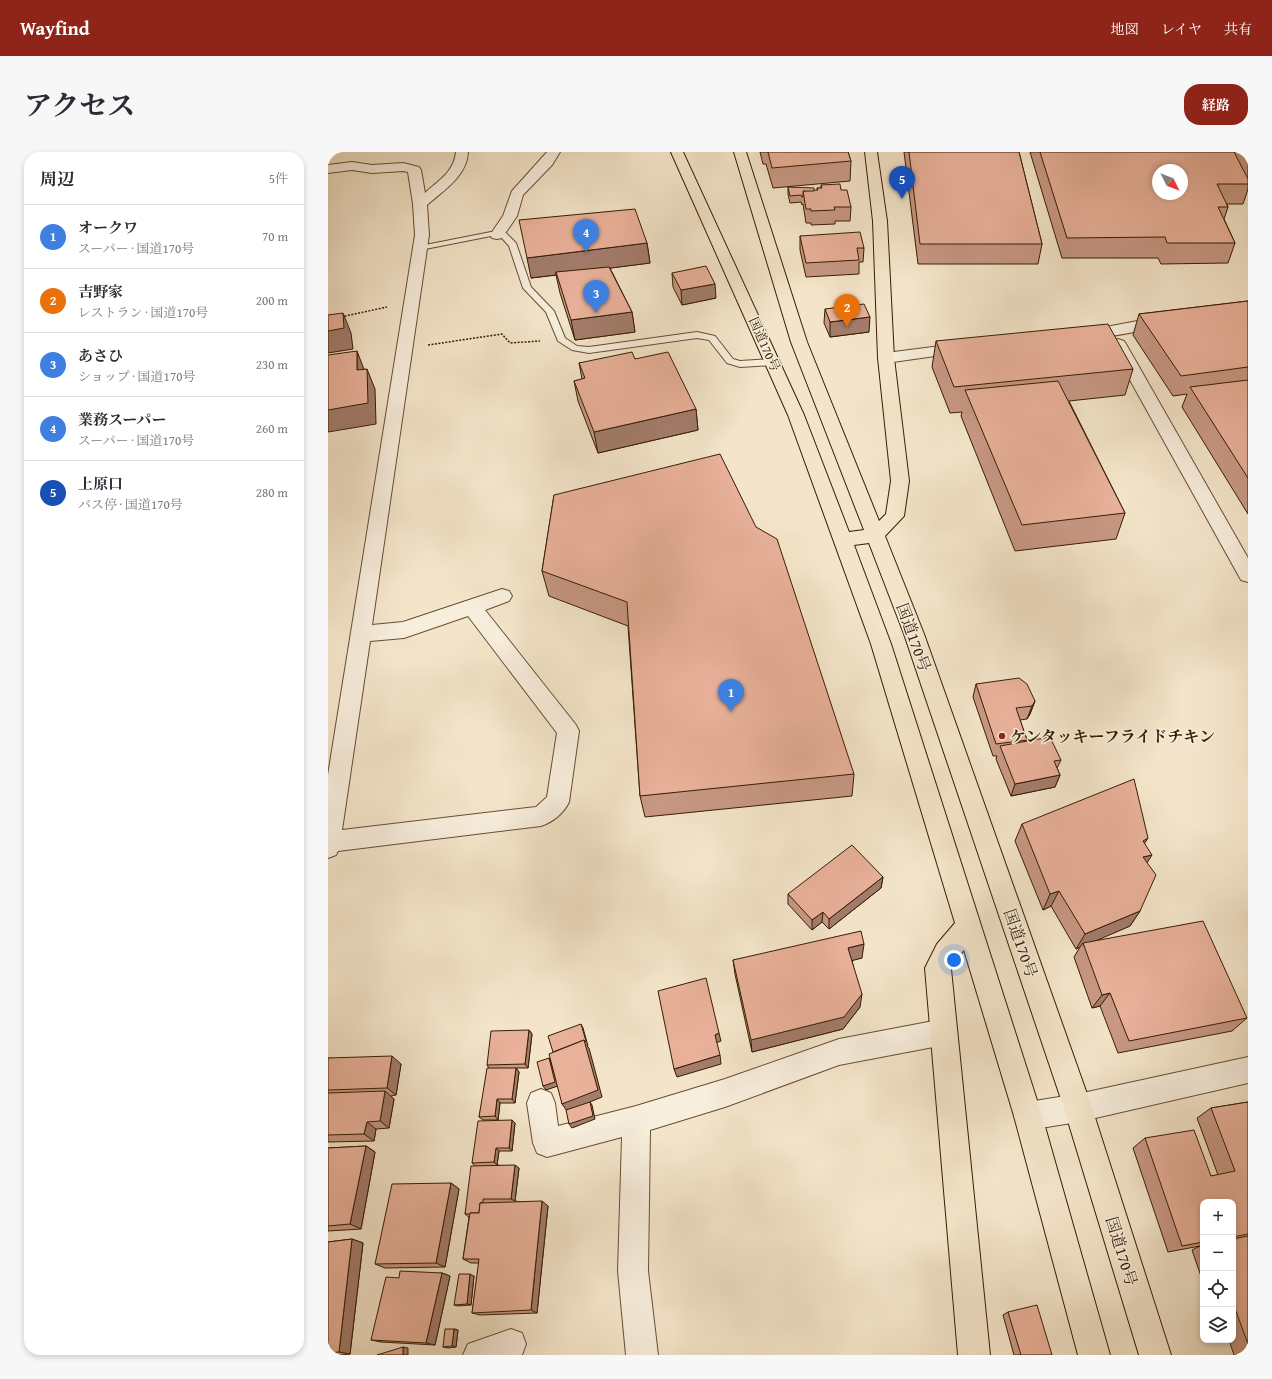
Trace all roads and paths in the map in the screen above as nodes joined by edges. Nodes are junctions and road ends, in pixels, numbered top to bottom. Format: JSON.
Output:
{"nodes":[{"id":1,"x":364,"y":152,"type":"edge"},
{"id":2,"x":462,"y":152,"type":"edge"},
{"id":3,"x":554,"y":152,"type":"edge"},
{"id":4,"x":677,"y":152,"type":"edge"},
{"id":5,"x":740,"y":152,"type":"edge"},
{"id":6,"x":871,"y":152,"type":"edge"},
{"id":7,"x":366,"y":168,"type":"junction"},
{"id":8,"x":328,"y":169,"type":"edge"},
{"id":9,"x":420,"y":204,"type":"junction"},
{"id":10,"x":497,"y":235,"type":"junction"},
{"id":11,"x":420,"y":248,"type":"junction"},
{"id":12,"x":412,"y":302,"type":"junction"},
{"id":13,"x":336,"y":318,"type":"edge"},
{"id":14,"x":1180,"y":318,"type":"edge"},
{"id":15,"x":1110,"y":331,"type":"junction"},
{"id":16,"x":1064,"y":336,"type":"edge"},
{"id":17,"x":561,"y":339,"type":"junction"},
{"id":18,"x":979,"y":346,"type":"edge"},
{"id":19,"x":404,"y":349,"type":"junction"},
{"id":20,"x":886,"y":358,"type":"junction"},
{"id":21,"x":773,"y":362,"type":"junction"},
{"id":22,"x":875,"y":535,"type":"junction"},
{"id":23,"x":842,"y":540,"type":"junction"},
{"id":24,"x":1248,"y":574,"type":"edge"},
{"id":25,"x":502,"y":596,"type":"dead end"},
{"id":26,"x":472,"y":606,"type":"junction"},
{"id":27,"x":361,"y":634,"type":"junction"},
{"id":28,"x":328,"y":843,"type":"edge"},
{"id":29,"x":969,"y":925,"type":"junction"},
{"id":30,"x":944,"y":1032,"type":"junction"},
{"id":31,"x":1248,"y":1070,"type":"edge"},
{"id":32,"x":541,"y":1103,"type":"dead end"},
{"id":33,"x":1078,"y":1108,"type":"junction"},
{"id":34,"x":1028,"y":1116,"type":"junction"},
{"id":35,"x":636,"y":1120,"type":"junction"},
{"id":36,"x":511,"y":1344,"type":"dead end"},
{"id":37,"x":479,"y":1355,"type":"edge"},
{"id":38,"x":642,"y":1355,"type":"edge"},
{"id":39,"x":974,"y":1355,"type":"edge"},
{"id":40,"x":1094,"y":1355,"type":"edge"},
{"id":41,"x":1155,"y":1355,"type":"edge"}],
"edges":[{"from":1,"to":7,"type":"street"},
{"from":2,"to":9,"type":"street"},
{"from":3,"to":10,"type":"street"},
{"from":4,"to":21,"type":"highway","name":"国道170号"},
{"from":5,"to":22,"type":"highway","name":"国道170号"},
{"from":6,"to":20,"type":"highway"},
{"from":7,"to":8,"type":"street"},
{"from":7,"to":9,"type":"street"},
{"from":9,"to":11,"type":"street"},
{"from":10,"to":11,"type":"lane"},
{"from":10,"to":17,"type":"lane"},
{"from":11,"to":12,"type":"street"},
{"from":12,"to":13,"type":"path"},
{"from":12,"to":19,"type":"street"},
{"from":14,"to":15,"type":"street"},
{"from":15,"to":16,"type":"street"},
{"from":15,"to":24,"type":"street"},
{"from":17,"to":19,"type":"path"},
{"from":17,"to":21,"type":"lane"},
{"from":18,"to":20,"type":"street"},
{"from":19,"to":27,"type":"street"},
{"from":20,"to":22,"type":"highway"},
{"from":21,"to":23,"type":"highway","name":"国道170号"},
{"from":22,"to":23,"type":"highway"},
{"from":22,"to":33,"type":"highway","name":"国道170号"},
{"from":23,"to":29,"type":"highway","name":"国道170号"},
{"from":25,"to":26,"type":"street"},
{"from":26,"to":27,"type":"street"},
{"from":26,"to":28,"type":"street"},
{"from":27,"to":28,"type":"street"},
{"from":29,"to":30,"type":"highway"},
{"from":29,"to":34,"type":"highway","name":"国道170号"},
{"from":30,"to":35,"type":"street"},
{"from":30,"to":39,"type":"highway"},
{"from":31,"to":33,"type":"street"},
{"from":32,"to":35,"type":"street"},
{"from":33,"to":34,"type":"street"},
{"from":33,"to":41,"type":"highway","name":"国道170号"},
{"from":34,"to":40,"type":"highway","name":"国道170号"},
{"from":35,"to":38,"type":"street"},
{"from":36,"to":37,"type":"street"}]}
